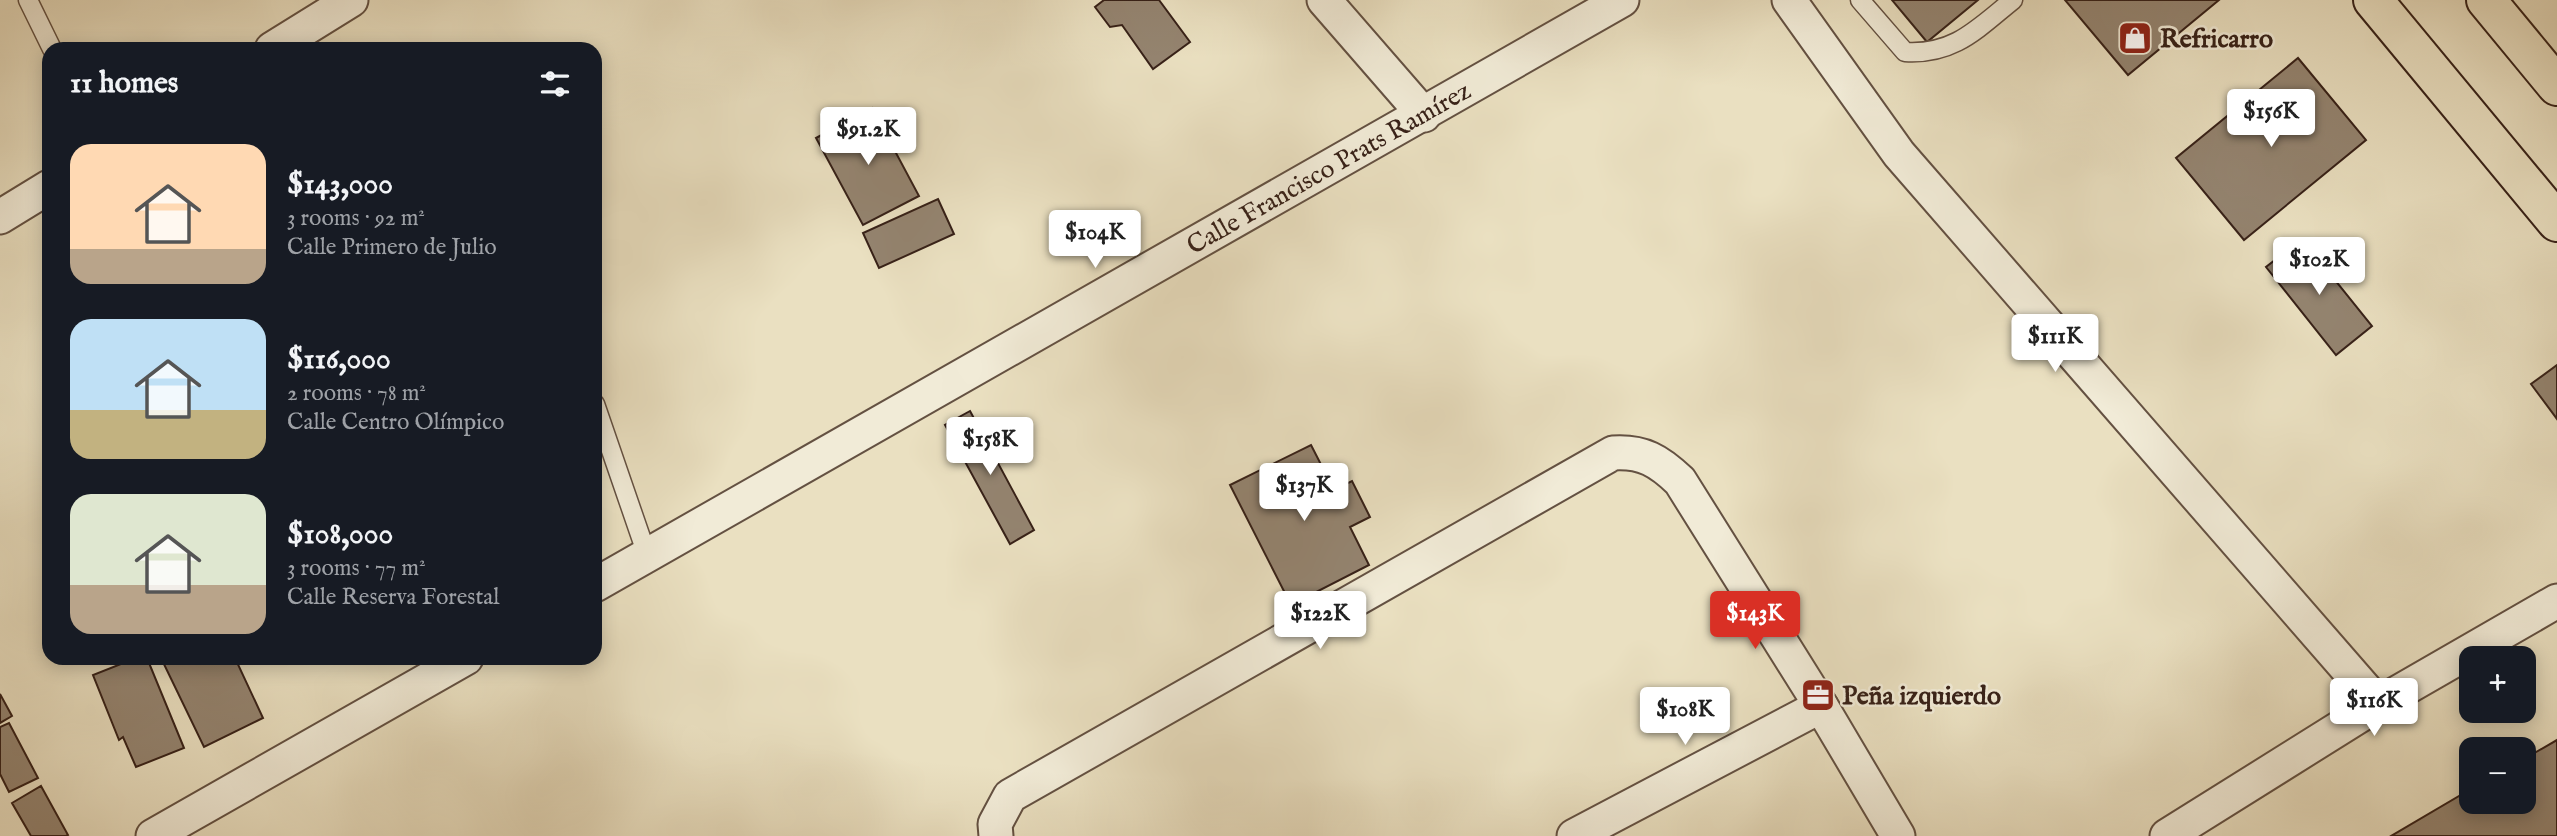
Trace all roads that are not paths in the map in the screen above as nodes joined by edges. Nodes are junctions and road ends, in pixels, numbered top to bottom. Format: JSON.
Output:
{"nodes":[{"id":1,"x":28,"y":0,"type":"edge"},
{"id":2,"x":351,"y":0,"type":"edge"},
{"id":3,"x":1324,"y":0,"type":"edge"},
{"id":4,"x":1622,"y":0,"type":"edge"},
{"id":5,"x":1789,"y":0,"type":"edge"},
{"id":6,"x":1860,"y":0,"type":"edge"},
{"id":7,"x":2013,"y":0,"type":"edge"},
{"id":8,"x":2372,"y":0,"type":"edge"},
{"id":9,"x":2486,"y":0,"type":"edge"},
{"id":10,"x":49,"y":42,"type":"edge"},
{"id":11,"x":283,"y":42,"type":"edge"},
{"id":12,"x":2557,"y":86,"type":"edge"},
{"id":13,"x":1424,"y":115,"type":"junction"},
{"id":14,"x":42,"y":191,"type":"edge"},
{"id":15,"x":0,"y":217,"type":"edge"},
{"id":16,"x":2557,"y":222,"type":"edge"},
{"id":17,"x":602,"y":424,"type":"edge"},
{"id":18,"x":647,"y":555,"type":"junction"},
{"id":19,"x":602,"y":581,"type":"edge"},
{"id":20,"x":2557,"y":601,"type":"edge"},
{"id":21,"x":454,"y":665,"type":"edge"},
{"id":22,"x":2378,"y":704,"type":"junction"},
{"id":23,"x":1821,"y":706,"type":"junction"},
{"id":24,"x":153,"y":836,"type":"edge"},
{"id":25,"x":996,"y":836,"type":"edge"},
{"id":26,"x":1574,"y":836,"type":"edge"},
{"id":27,"x":1898,"y":836,"type":"edge"},
{"id":28,"x":2167,"y":836,"type":"edge"}],
"edges":[{"from":1,"to":10,"type":"lane"},
{"from":2,"to":11,"type":"street"},
{"from":3,"to":13,"type":"street"},
{"from":4,"to":13,"type":"street","name":"Calle Francisco Prats Ramírez"},
{"from":5,"to":22,"type":"street"},
{"from":6,"to":7,"type":"lane"},
{"from":8,"to":16,"type":"main road"},
{"from":9,"to":12,"type":"main road"},
{"from":13,"to":18,"type":"street","name":"Calle Francisco Prats Ramírez"},
{"from":14,"to":15,"type":"street"},
{"from":17,"to":18,"type":"lane"},
{"from":18,"to":19,"type":"street","name":"Calle Francisco Prats Ramírez"},
{"from":20,"to":22,"type":"street"},
{"from":21,"to":24,"type":"street"},
{"from":22,"to":28,"type":"street"},
{"from":23,"to":25,"type":"street"},
{"from":23,"to":26,"type":"street"},
{"from":23,"to":27,"type":"street"}]}
